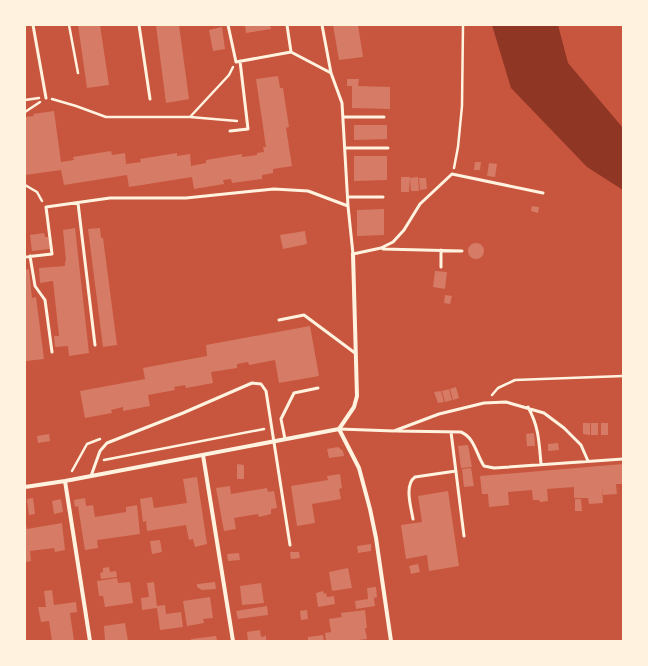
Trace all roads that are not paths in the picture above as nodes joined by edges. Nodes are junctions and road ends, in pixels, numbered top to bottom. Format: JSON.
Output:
{"nodes":[{"id":1,"x":33,"y":25,"type":"edge"},
{"id":2,"x":139,"y":25,"type":"edge"},
{"id":3,"x":228,"y":25,"type":"edge"},
{"id":4,"x":287,"y":25,"type":"edge"},
{"id":5,"x":322,"y":25,"type":"edge"},
{"id":6,"x":291,"y":52,"type":"junction"},
{"id":7,"x":240,"y":61,"type":"junction"},
{"id":8,"x":330,"y":73,"type":"junction"},
{"id":9,"x":46,"y":98,"type":"road end"},
{"id":10,"x":150,"y":99,"type":"dead end"},
{"id":11,"x":343,"y":117,"type":"junction"},
{"id":12,"x":384,"y":117,"type":"dead end"},
{"id":13,"x":230,"y":131,"type":"dead end"},
{"id":14,"x":345,"y":148,"type":"junction"},
{"id":15,"x":388,"y":148,"type":"dead end"},
{"id":16,"x":542,"y":193,"type":"dead end"},
{"id":17,"x":348,"y":197,"type":"junction"},
{"id":18,"x":383,"y":197,"type":"dead end"},
{"id":19,"x":78,"y":202,"type":"junction"},
{"id":20,"x":348,"y":206,"type":"junction"},
{"id":21,"x":381,"y":248,"type":"junction"},
{"id":22,"x":442,"y":250,"type":"junction"},
{"id":23,"x":462,"y":251,"type":"dead end"},
{"id":24,"x":353,"y":254,"type":"junction"},
{"id":25,"x":30,"y":256,"type":"junction"},
{"id":26,"x":25,"y":257,"type":"edge"},
{"id":27,"x":441,"y":267,"type":"dead end"},
{"id":28,"x":279,"y":320,"type":"dead end"},
{"id":29,"x":95,"y":345,"type":"dead end"},
{"id":30,"x":52,"y":352,"type":"dead end"},
{"id":31,"x":355,"y":352,"type":"junction"},
{"id":32,"x":318,"y":388,"type":"dead end"},
{"id":33,"x":528,"y":407,"type":"junction"},
{"id":34,"x":339,"y":429,"type":"junction"},
{"id":35,"x":394,"y":430,"type":"junction"},
{"id":36,"x":451,"y":432,"type":"junction"},
{"id":37,"x":285,"y":439,"type":"junction"},
{"id":38,"x":273,"y":441,"type":"junction"},
{"id":39,"x":203,"y":455,"type":"junction"},
{"id":40,"x":623,"y":459,"type":"edge"},
{"id":41,"x":588,"y":461,"type":"junction"},
{"id":42,"x":541,"y":464,"type":"junction"},
{"id":43,"x":456,"y":471,"type":"junction"},
{"id":44,"x":91,"y":476,"type":"junction"},
{"id":45,"x":65,"y":481,"type":"junction"},
{"id":46,"x":25,"y":487,"type":"edge"},
{"id":47,"x":413,"y":519,"type":"dead end"},
{"id":48,"x":464,"y":536,"type":"dead end"},
{"id":49,"x":290,"y":545,"type":"dead end"},
{"id":50,"x":90,"y":641,"type":"edge"},
{"id":51,"x":234,"y":641,"type":"edge"},
{"id":52,"x":391,"y":641,"type":"edge"}],
"edges":[{"from":1,"to":9,"type":"lane"},
{"from":2,"to":10,"type":"lane"},
{"from":3,"to":7,"type":"lane"},
{"from":4,"to":6,"type":"lane"},
{"from":5,"to":8,"type":"lane"},
{"from":6,"to":7,"type":"lane"},
{"from":6,"to":8,"type":"lane"},
{"from":7,"to":13,"type":"lane"},
{"from":8,"to":11,"type":"lane"},
{"from":11,"to":12,"type":"lane"},
{"from":11,"to":14,"type":"lane"},
{"from":14,"to":15,"type":"lane"},
{"from":14,"to":17,"type":"lane"},
{"from":16,"to":21,"type":"lane"},
{"from":17,"to":18,"type":"lane"},
{"from":17,"to":20,"type":"lane"},
{"from":19,"to":20,"type":"lane"},
{"from":19,"to":25,"type":"lane"},
{"from":19,"to":29,"type":"lane"},
{"from":20,"to":24,"type":"lane"},
{"from":21,"to":22,"type":"lane"},
{"from":21,"to":24,"type":"lane"},
{"from":22,"to":23,"type":"lane"},
{"from":22,"to":27,"type":"lane"},
{"from":24,"to":31,"type":"street"},
{"from":25,"to":26,"type":"lane"},
{"from":25,"to":30,"type":"lane"},
{"from":28,"to":31,"type":"lane"},
{"from":31,"to":34,"type":"street"},
{"from":32,"to":37,"type":"lane"},
{"from":33,"to":35,"type":"lane"},
{"from":33,"to":41,"type":"lane"},
{"from":33,"to":42,"type":"lane"},
{"from":34,"to":35,"type":"lane"},
{"from":34,"to":37,"type":"street"},
{"from":34,"to":52,"type":"street"},
{"from":35,"to":36,"type":"lane"},
{"from":36,"to":42,"type":"lane"},
{"from":36,"to":43,"type":"lane"},
{"from":37,"to":38,"type":"street"},
{"from":38,"to":39,"type":"street"},
{"from":38,"to":44,"type":"lane"},
{"from":38,"to":49,"type":"lane"},
{"from":39,"to":44,"type":"street"},
{"from":39,"to":51,"type":"street"},
{"from":40,"to":41,"type":"lane"},
{"from":41,"to":42,"type":"lane"},
{"from":43,"to":47,"type":"lane"},
{"from":43,"to":48,"type":"lane"},
{"from":44,"to":45,"type":"street"},
{"from":45,"to":46,"type":"street"},
{"from":45,"to":50,"type":"street"}]}
